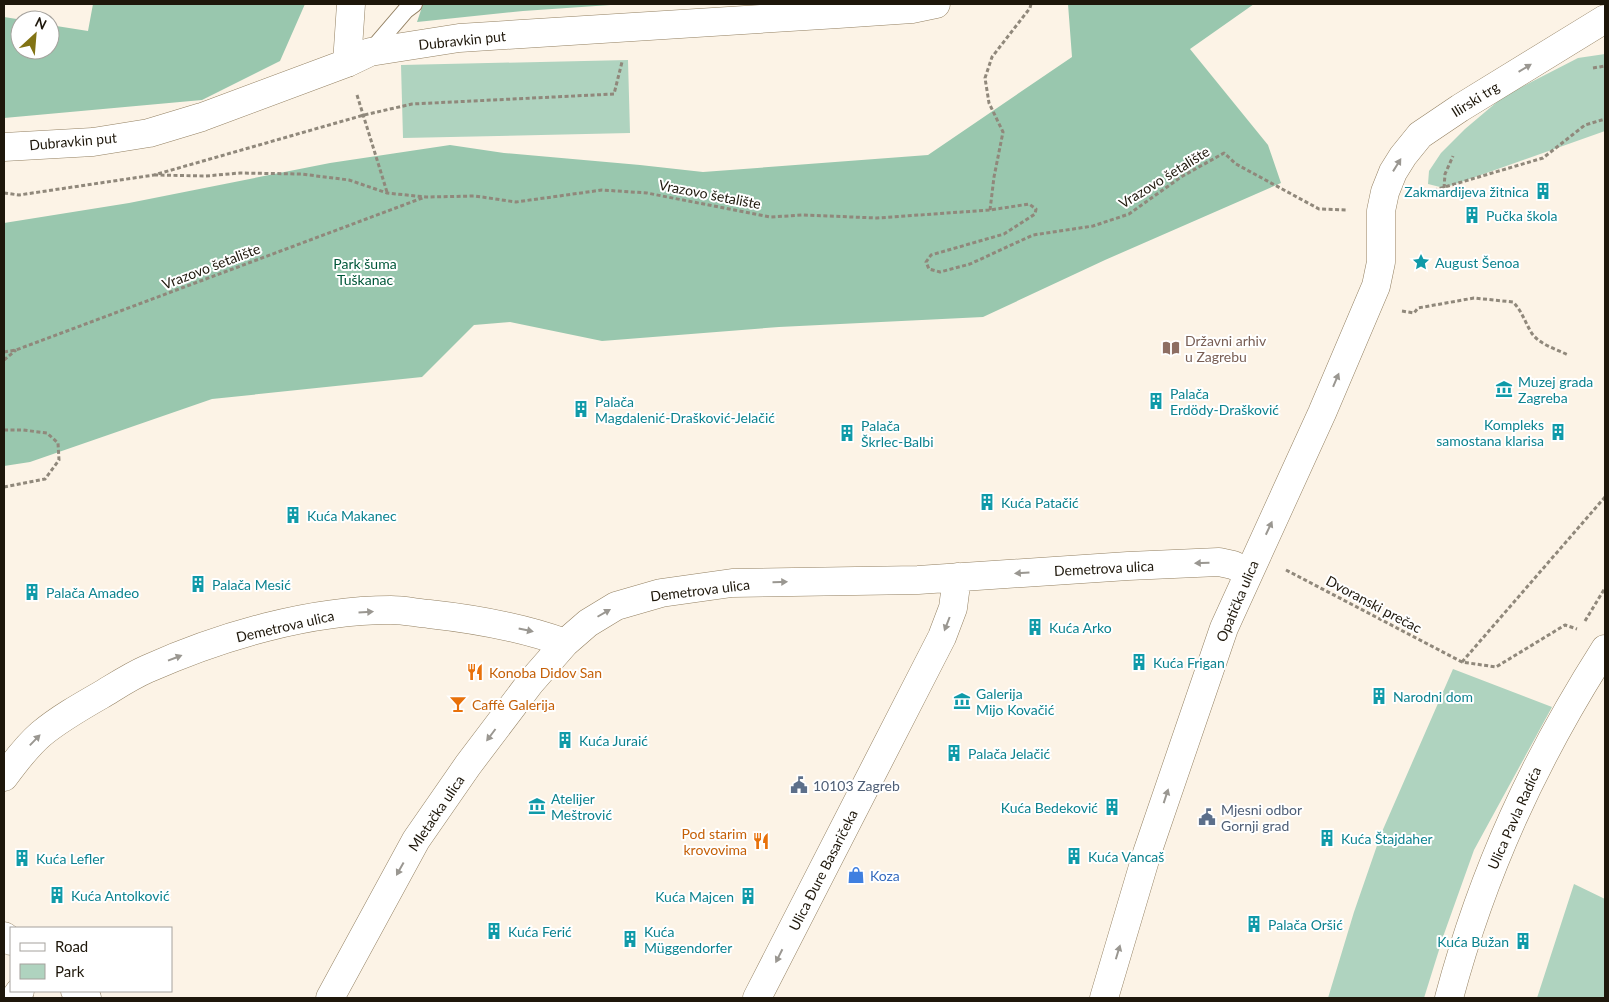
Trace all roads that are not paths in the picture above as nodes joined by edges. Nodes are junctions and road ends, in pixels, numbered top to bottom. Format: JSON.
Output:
{"nodes":[{"id":1,"x":351,"y":4,"type":"edge"},
{"id":2,"x":414,"y":4,"type":"edge"},
{"id":3,"x":936,"y":4,"type":"edge"},
{"id":4,"x":1605,"y":19,"type":"edge"},
{"id":5,"x":359,"y":57,"type":"junction"},
{"id":6,"x":4,"y":147,"type":"edge"},
{"id":7,"x":1381,"y":211,"type":"joint"},
{"id":8,"x":1248,"y":572,"type":"junction"},
{"id":9,"x":957,"y":577,"type":"junction"},
{"id":10,"x":565,"y":643,"type":"junction"},
{"id":11,"x":1605,"y":649,"type":"edge"},
{"id":12,"x":4,"y":777,"type":"edge"},
{"id":13,"x":330,"y":998,"type":"edge"},
{"id":14,"x":757,"y":998,"type":"edge"},
{"id":15,"x":1104,"y":998,"type":"edge"},
{"id":16,"x":1449,"y":998,"type":"edge"}],
"edges":[{"from":1,"to":5,"type":"street"},
{"from":2,"to":5,"type":"lane"},
{"from":3,"to":5,"type":"street","name":"Dubravkin put"},
{"from":7,"to":4,"type":"street","name":"Ilirski trg","one_way":true},
{"from":5,"to":6,"type":"street","name":"Dubravkin put"},
{"from":8,"to":7,"type":"street","name":"Opatička ulica","one_way":true},
{"from":8,"to":9,"type":"street","name":"Demetrova ulica","one_way":true},
{"from":15,"to":8,"type":"street","name":"Opatička ulica","one_way":true},
{"from":10,"to":9,"type":"street","name":"Demetrova ulica","one_way":true},
{"from":9,"to":14,"type":"street","name":"Ulica Đure Basaričeka","one_way":true},
{"from":12,"to":10,"type":"street","name":"Demetrova ulica","one_way":true},
{"from":10,"to":13,"type":"street","name":"Mletačka ulica","one_way":true},
{"from":11,"to":16,"type":"street","name":"Ulica Pavla Radića"}]}
